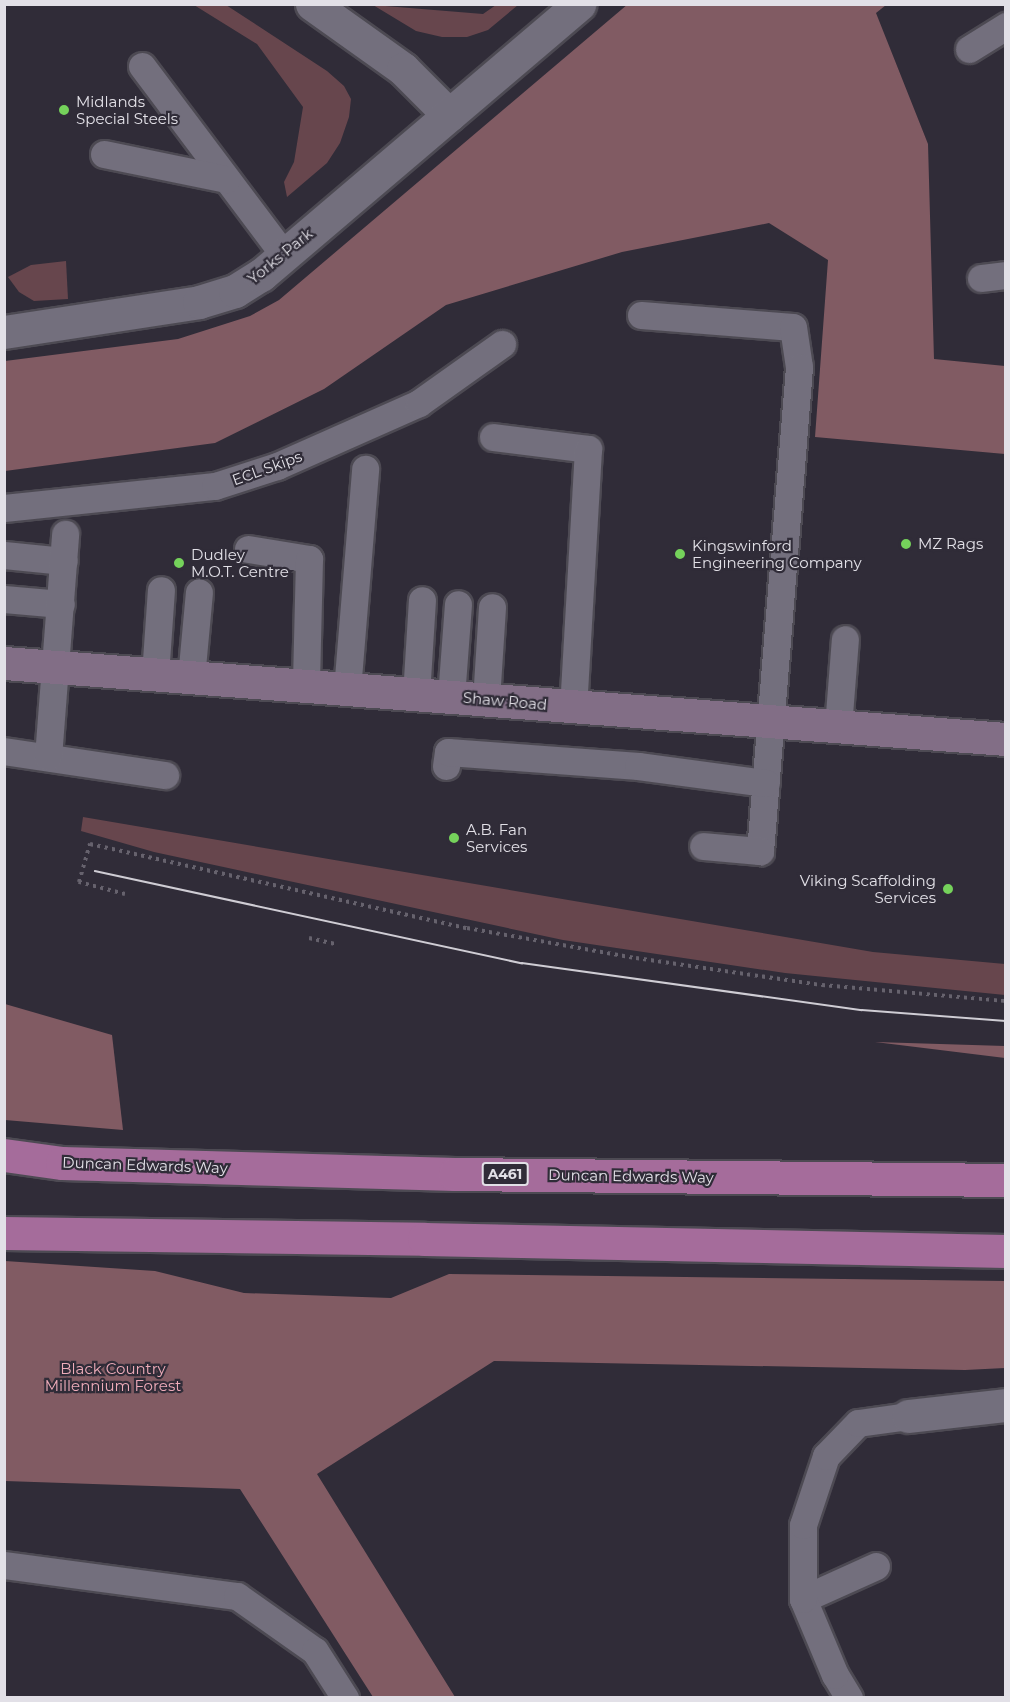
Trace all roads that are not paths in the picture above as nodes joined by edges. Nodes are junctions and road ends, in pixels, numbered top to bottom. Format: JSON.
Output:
{"nodes":[{"id":1,"x":312,"y":4,"type":"edge"},
{"id":2,"x":579,"y":4,"type":"edge"},
{"id":3,"x":1005,"y":27,"type":"edge"},
{"id":4,"x":969,"y":49,"type":"dead end"},
{"id":5,"x":142,"y":66,"type":"dead end"},
{"id":6,"x":449,"y":115,"type":"junction"},
{"id":7,"x":104,"y":154,"type":"dead end"},
{"id":8,"x":226,"y":179,"type":"junction"},
{"id":9,"x":284,"y":255,"type":"junction"},
{"id":10,"x":640,"y":315,"type":"dead end"},
{"id":11,"x":4,"y":332,"type":"edge"},
{"id":12,"x":502,"y":344,"type":"dead end"},
{"id":13,"x":493,"y":437,"type":"dead end"},
{"id":14,"x":365,"y":469,"type":"dead end"},
{"id":15,"x":4,"y":508,"type":"edge"},
{"id":16,"x":65,"y":534,"type":"dead end"},
{"id":17,"x":248,"y":549,"type":"dead end"},
{"id":18,"x":4,"y":555,"type":"edge"},
{"id":19,"x":64,"y":561,"type":"junction"},
{"id":20,"x":161,"y":590,"type":"dead end"},
{"id":21,"x":199,"y":592,"type":"dead end"},
{"id":22,"x":4,"y":599,"type":"edge"},
{"id":23,"x":422,"y":600,"type":"dead end"},
{"id":24,"x":61,"y":604,"type":"junction"},
{"id":25,"x":458,"y":604,"type":"dead end"},
{"id":26,"x":492,"y":607,"type":"dead end"},
{"id":27,"x":844,"y":639,"type":"dead end"},
{"id":28,"x":4,"y":663,"type":"edge"},
{"id":29,"x":56,"y":668,"type":"junction"},
{"id":30,"x":155,"y":675,"type":"junction"},
{"id":31,"x":191,"y":678,"type":"junction"},
{"id":32,"x":306,"y":686,"type":"junction"},
{"id":33,"x":347,"y":690,"type":"junction"},
{"id":34,"x":416,"y":695,"type":"junction"},
{"id":35,"x":452,"y":697,"type":"junction"},
{"id":36,"x":486,"y":700,"type":"junction"},
{"id":37,"x":573,"y":707,"type":"junction"},
{"id":38,"x":772,"y":722,"type":"junction"},
{"id":39,"x":838,"y":727,"type":"junction"},
{"id":40,"x":1005,"y":739,"type":"edge"},
{"id":41,"x":4,"y":751,"type":"edge"},
{"id":42,"x":48,"y":757,"type":"junction"},
{"id":43,"x":446,"y":766,"type":"dead end"},
{"id":44,"x":165,"y":775,"type":"dead end"},
{"id":45,"x":766,"y":783,"type":"junction"},
{"id":46,"x":703,"y":846,"type":"dead end"},
{"id":47,"x":4,"y":1155,"type":"edge"},
{"id":48,"x":1005,"y":1180,"type":"edge"},
{"id":49,"x":4,"y":1233,"type":"edge"},
{"id":50,"x":1005,"y":1251,"type":"edge"},
{"id":51,"x":1005,"y":1405,"type":"edge"},
{"id":52,"x":908,"y":1416,"type":"joint"},
{"id":53,"x":4,"y":1565,"type":"edge"},
{"id":54,"x":876,"y":1566,"type":"dead end"},
{"id":55,"x":802,"y":1599,"type":"junction"},
{"id":56,"x":345,"y":1698,"type":"edge"},
{"id":57,"x":849,"y":1698,"type":"edge"}],
"edges":[{"from":1,"to":6,"type":"street"},
{"from":2,"to":6,"type":"street","name":"Yorks Park"},
{"from":3,"to":4,"type":"lane"},
{"from":5,"to":8,"type":"lane"},
{"from":6,"to":9,"type":"street","name":"Yorks Park"},
{"from":7,"to":8,"type":"lane"},
{"from":8,"to":9,"type":"lane"},
{"from":9,"to":11,"type":"street","name":"Yorks Park"},
{"from":10,"to":38,"type":"lane"},
{"from":12,"to":15,"type":"lane","name":"ECL Skips"},
{"from":13,"to":37,"type":"lane"},
{"from":14,"to":33,"type":"lane"},
{"from":16,"to":19,"type":"lane"},
{"from":17,"to":32,"type":"lane"},
{"from":18,"to":19,"type":"lane"},
{"from":19,"to":24,"type":"lane"},
{"from":20,"to":30,"type":"lane"},
{"from":21,"to":31,"type":"lane"},
{"from":22,"to":24,"type":"lane"},
{"from":23,"to":34,"type":"lane"},
{"from":24,"to":29,"type":"lane"},
{"from":25,"to":35,"type":"lane"},
{"from":26,"to":36,"type":"lane"},
{"from":27,"to":39,"type":"lane"},
{"from":28,"to":29,"type":"street","name":"Shaw Road"},
{"from":29,"to":30,"type":"street","name":"Shaw Road"},
{"from":29,"to":42,"type":"lane"},
{"from":30,"to":31,"type":"street","name":"Shaw Road"},
{"from":31,"to":32,"type":"street","name":"Shaw Road"},
{"from":32,"to":33,"type":"street","name":"Shaw Road"},
{"from":33,"to":34,"type":"street","name":"Shaw Road"},
{"from":34,"to":35,"type":"street","name":"Shaw Road"},
{"from":35,"to":36,"type":"street","name":"Shaw Road"},
{"from":36,"to":37,"type":"street","name":"Shaw Road"},
{"from":37,"to":38,"type":"street","name":"Shaw Road"},
{"from":38,"to":39,"type":"street","name":"Shaw Road"},
{"from":38,"to":45,"type":"lane"},
{"from":39,"to":40,"type":"street","name":"Shaw Road"},
{"from":41,"to":42,"type":"lane"},
{"from":42,"to":44,"type":"lane"},
{"from":43,"to":45,"type":"lane"},
{"from":45,"to":46,"type":"lane"},
{"from":47,"to":48,"type":"highway","name":"Duncan Edwards Way","number":"A461"},
{"from":49,"to":50,"type":"highway"},
{"from":51,"to":52,"type":"street"},
{"from":52,"to":55,"type":"lane"},
{"from":53,"to":56,"type":"lane"},
{"from":54,"to":55,"type":"lane"},
{"from":55,"to":57,"type":"lane"}]}
